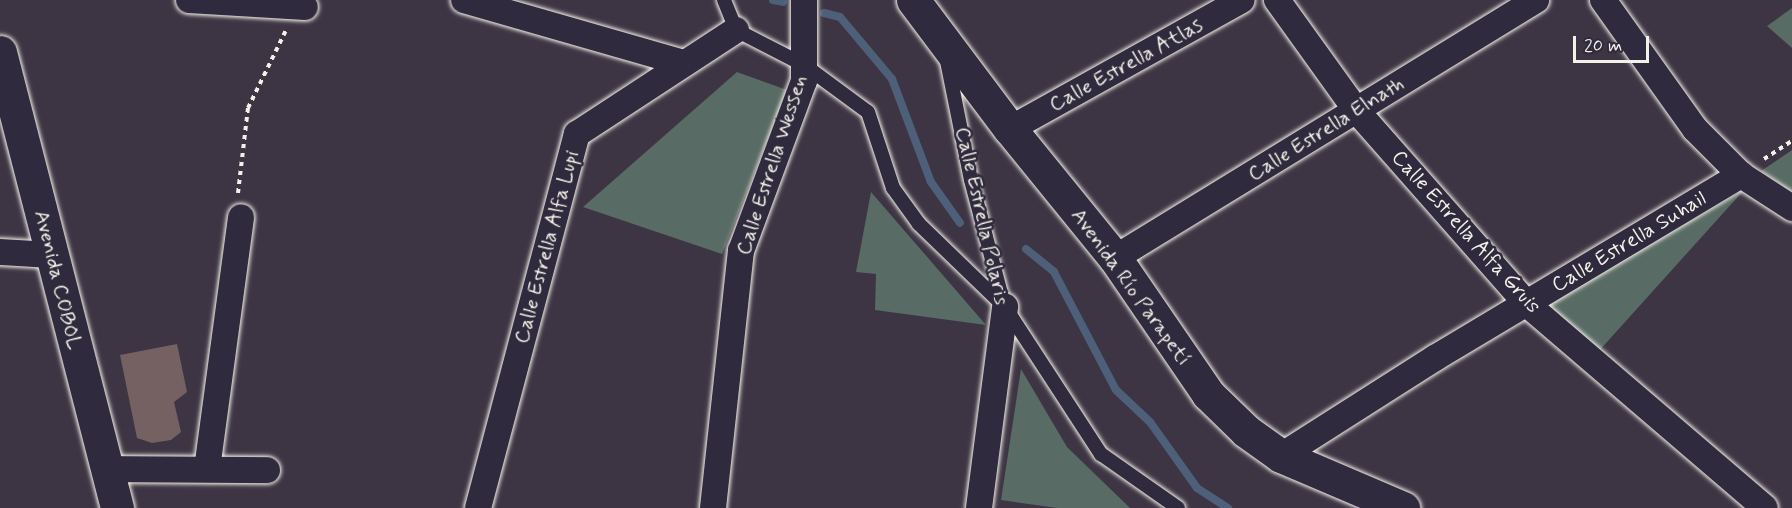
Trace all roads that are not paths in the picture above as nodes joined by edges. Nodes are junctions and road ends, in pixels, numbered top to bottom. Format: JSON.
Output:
{"nodes":[{"id":1,"x":189,"y":0,"type":"edge"},
{"id":2,"x":464,"y":0,"type":"edge"},
{"id":3,"x":724,"y":0,"type":"edge"},
{"id":4,"x":804,"y":0,"type":"edge"},
{"id":5,"x":913,"y":0,"type":"edge"},
{"id":6,"x":1242,"y":0,"type":"edge"},
{"id":7,"x":1277,"y":0,"type":"edge"},
{"id":8,"x":1536,"y":0,"type":"edge"},
{"id":9,"x":1603,"y":0,"type":"edge"},
{"id":10,"x":304,"y":7,"type":"road end"},
{"id":11,"x":736,"y":30,"type":"junction"},
{"id":12,"x":939,"y":33,"type":"junction"},
{"id":13,"x":0,"y":52,"type":"edge"},
{"id":14,"x":684,"y":63,"type":"junction"},
{"id":15,"x":804,"y":65,"type":"junction"},
{"id":16,"x":1356,"y":110,"type":"junction"},
{"id":17,"x":1010,"y":129,"type":"junction"},
{"id":18,"x":1741,"y":175,"type":"junction"},
{"id":19,"x":1792,"y":208,"type":"edge"},
{"id":20,"x":241,"y":217,"type":"road end"},
{"id":21,"x":0,"y":252,"type":"edge"},
{"id":22,"x":51,"y":255,"type":"junction"},
{"id":23,"x":1115,"y":258,"type":"junction"},
{"id":24,"x":1527,"y":304,"type":"junction"},
{"id":25,"x":1005,"y":307,"type":"junction"},
{"id":26,"x":1281,"y":456,"type":"junction"},
{"id":27,"x":107,"y":468,"type":"junction"},
{"id":28,"x":207,"y":468,"type":"junction"},
{"id":29,"x":267,"y":470,"type":"dead end"},
{"id":30,"x":117,"y":508,"type":"edge"},
{"id":31,"x":478,"y":508,"type":"edge"},
{"id":32,"x":713,"y":508,"type":"edge"},
{"id":33,"x":980,"y":508,"type":"edge"},
{"id":34,"x":1178,"y":508,"type":"edge"},
{"id":35,"x":1403,"y":508,"type":"edge"},
{"id":36,"x":1765,"y":508,"type":"edge"}],
"edges":[{"from":1,"to":10,"type":"street"},
{"from":2,"to":14,"type":"street"},
{"from":3,"to":11,"type":"lane"},
{"from":4,"to":15,"type":"street","name":"Calle Estrella Wessen"},
{"from":5,"to":12,"type":"street","name":"Avenida Río Parapetí"},
{"from":6,"to":17,"type":"street","name":"Calle Estrella Atlas"},
{"from":7,"to":16,"type":"street","name":"Calle Estrella Alfa Gruis"},
{"from":8,"to":16,"type":"street","name":"Calle Estrella Elnath"},
{"from":9,"to":18,"type":"street"},
{"from":11,"to":14,"type":"street","name":"Calle Estrella Alfa Lupi"},
{"from":11,"to":15,"type":"lane"},
{"from":12,"to":17,"type":"street","name":"Avenida Río Parapetí"},
{"from":12,"to":25,"type":"lane","name":"Calle Estrella Polaris"},
{"from":13,"to":22,"type":"street","name":"Avenida COBOL"},
{"from":14,"to":31,"type":"street","name":"Calle Estrella Alfa Lupi"},
{"from":15,"to":25,"type":"lane"},
{"from":15,"to":32,"type":"street","name":"Calle Estrella Wessen"},
{"from":16,"to":23,"type":"street","name":"Calle Estrella Elnath"},
{"from":16,"to":24,"type":"street","name":"Calle Estrella Alfa Gruis"},
{"from":17,"to":23,"type":"street","name":"Avenida Río Parapetí"},
{"from":18,"to":19,"type":"street"},
{"from":18,"to":24,"type":"street","name":"Calle Estrella Suhail"},
{"from":20,"to":28,"type":"street"},
{"from":21,"to":22,"type":"street"},
{"from":22,"to":27,"type":"street","name":"Avenida COBOL"},
{"from":23,"to":26,"type":"street","name":"Avenida Río Parapetí"},
{"from":24,"to":26,"type":"street","name":"Calle Estrella Suhail"},
{"from":24,"to":36,"type":"street","name":"Calle Estrella Alfa Gruis"},
{"from":25,"to":33,"type":"street","name":"Calle Estrella Polaris"},
{"from":25,"to":34,"type":"lane"},
{"from":26,"to":35,"type":"street","name":"Avenida Río Parapetí"},
{"from":27,"to":28,"type":"street"},
{"from":27,"to":30,"type":"street","name":"Avenida COBOL"},
{"from":28,"to":29,"type":"street"}]}
